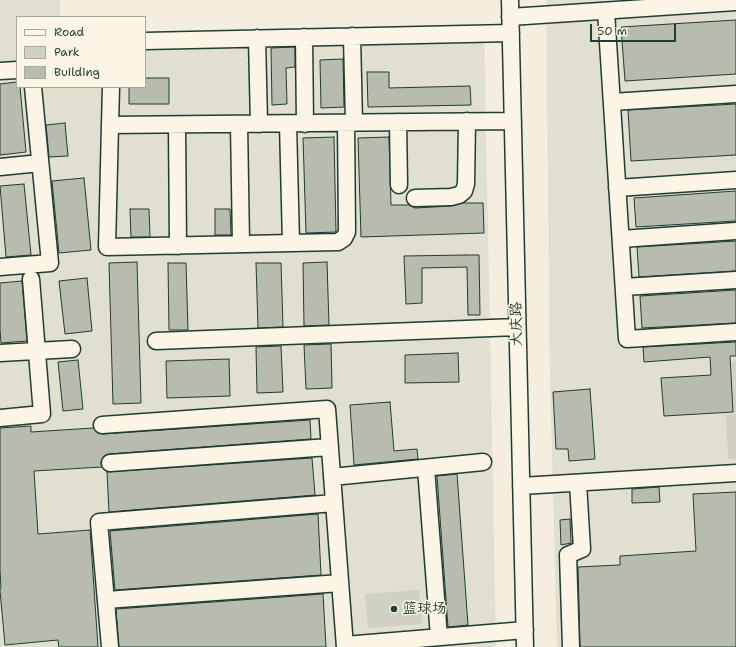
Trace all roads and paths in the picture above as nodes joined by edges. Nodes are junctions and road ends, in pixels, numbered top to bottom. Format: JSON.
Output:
{"nodes":[{"id":1,"x":510,"y":0,"type":"edge"},
{"id":2,"x":689,"y":2,"type":"edge"},
{"id":3,"x":736,"y":2,"type":"edge"},
{"id":4,"x":637,"y":4,"type":"edge"},
{"id":5,"x":606,"y":11,"type":"junction"},
{"id":6,"x":510,"y":17,"type":"junction"},
{"id":7,"x":511,"y":33,"type":"junction"},
{"id":8,"x":352,"y":36,"type":"junction"},
{"id":9,"x":304,"y":37,"type":"junction"},
{"id":10,"x":258,"y":38,"type":"junction"},
{"id":11,"x":146,"y":41,"type":"edge"},
{"id":12,"x":16,"y":70,"type":"edge"},
{"id":13,"x":0,"y":71,"type":"edge"},
{"id":14,"x":33,"y":88,"type":"edge"},
{"id":15,"x":111,"y":88,"type":"edge"},
{"id":16,"x":736,"y":94,"type":"edge"},
{"id":17,"x":612,"y":102,"type":"junction"},
{"id":18,"x":513,"y":121,"type":"junction"},
{"id":19,"x":398,"y":122,"type":"junction"},
{"id":20,"x":467,"y":122,"type":"junction"},
{"id":21,"x":350,"y":123,"type":"junction"},
{"id":22,"x":177,"y":124,"type":"junction"},
{"id":23,"x":239,"y":124,"type":"junction"},
{"id":24,"x":259,"y":124,"type":"junction"},
{"id":25,"x":288,"y":124,"type":"junction"},
{"id":26,"x":305,"y":124,"type":"junction"},
{"id":27,"x":110,"y":125,"type":"junction"},
{"id":28,"x":40,"y":164,"type":"junction"},
{"id":29,"x":0,"y":166,"type":"edge"},
{"id":30,"x":736,"y":180,"type":"edge"},
{"id":31,"x":399,"y":185,"type":"dead end"},
{"id":32,"x":618,"y":188,"type":"junction"},
{"id":33,"x":415,"y":198,"type":"dead end"},
{"id":34,"x":736,"y":231,"type":"edge"},
{"id":35,"x":621,"y":239,"type":"junction"},
{"id":36,"x":291,"y":243,"type":"junction"},
{"id":37,"x":241,"y":244,"type":"junction"},
{"id":38,"x":178,"y":246,"type":"junction"},
{"id":39,"x":0,"y":267,"type":"edge"},
{"id":40,"x":31,"y":279,"type":"dead end"},
{"id":41,"x":736,"y":280,"type":"edge"},
{"id":42,"x":624,"y":287,"type":"junction"},
{"id":43,"x":517,"y":327,"type":"junction"},
{"id":44,"x":736,"y":332,"type":"edge"},
{"id":45,"x":156,"y":341,"type":"dead end"},
{"id":46,"x":72,"y":349,"type":"dead end"},
{"id":47,"x":37,"y":351,"type":"junction"},
{"id":48,"x":0,"y":353,"type":"edge"},
{"id":49,"x":0,"y":418,"type":"edge"},
{"id":50,"x":102,"y":425,"type":"dead end"},
{"id":51,"x":330,"y":447,"type":"junction"},
{"id":52,"x":483,"y":462,"type":"dead end"},
{"id":53,"x":110,"y":463,"type":"dead end"},
{"id":54,"x":426,"y":468,"type":"junction"},
{"id":55,"x":736,"y":473,"type":"edge"},
{"id":56,"x":332,"y":477,"type":"junction"},
{"id":57,"x":578,"y":483,"type":"junction"},
{"id":58,"x":521,"y":486,"type":"junction"},
{"id":59,"x":334,"y":503,"type":"junction"},
{"id":60,"x":340,"y":582,"type":"junction"},
{"id":61,"x":106,"y":600,"type":"junction"},
{"id":62,"x":525,"y":630,"type":"junction"},
{"id":63,"x":439,"y":637,"type":"junction"},
{"id":64,"x":474,"y":641,"type":"edge"},
{"id":65,"x":345,"y":646,"type":"edge"},
{"id":66,"x":110,"y":647,"type":"edge"},
{"id":67,"x":525,"y":647,"type":"edge"},
{"id":68,"x":571,"y":647,"type":"edge"}],
"edges":[{"from":1,"to":6,"type":"street","name":"大庆路"},
{"from":2,"to":3,"type":"street"},
{"from":2,"to":4,"type":"street"},
{"from":4,"to":5,"type":"street"},
{"from":5,"to":6,"type":"street"},
{"from":5,"to":17,"type":"street"},
{"from":6,"to":7,"type":"street","name":"大庆路"},
{"from":7,"to":8,"type":"street"},
{"from":7,"to":18,"type":"street","name":"大庆路"},
{"from":8,"to":9,"type":"street"},
{"from":8,"to":21,"type":"street"},
{"from":9,"to":10,"type":"street"},
{"from":9,"to":26,"type":"street"},
{"from":10,"to":11,"type":"street"},
{"from":10,"to":24,"type":"street"},
{"from":12,"to":13,"type":"street"},
{"from":14,"to":28,"type":"street"},
{"from":15,"to":27,"type":"street"},
{"from":16,"to":17,"type":"street"},
{"from":17,"to":32,"type":"street"},
{"from":18,"to":20,"type":"street"},
{"from":18,"to":43,"type":"street","name":"大庆路"},
{"from":19,"to":20,"type":"street"},
{"from":19,"to":21,"type":"street"},
{"from":19,"to":31,"type":"street"},
{"from":20,"to":33,"type":"street"},
{"from":21,"to":26,"type":"street"},
{"from":21,"to":36,"type":"street"},
{"from":22,"to":23,"type":"street"},
{"from":22,"to":27,"type":"street"},
{"from":22,"to":38,"type":"street"},
{"from":23,"to":24,"type":"street"},
{"from":23,"to":37,"type":"street"},
{"from":24,"to":25,"type":"street"},
{"from":25,"to":26,"type":"street"},
{"from":25,"to":36,"type":"street"},
{"from":27,"to":38,"type":"street"},
{"from":28,"to":29,"type":"street"},
{"from":28,"to":39,"type":"street"},
{"from":30,"to":32,"type":"street"},
{"from":32,"to":35,"type":"street"},
{"from":34,"to":35,"type":"street"},
{"from":35,"to":42,"type":"street"},
{"from":36,"to":37,"type":"street"},
{"from":37,"to":38,"type":"street"},
{"from":40,"to":47,"type":"street"},
{"from":41,"to":42,"type":"street"},
{"from":42,"to":44,"type":"street"},
{"from":43,"to":45,"type":"street"},
{"from":43,"to":58,"type":"street","name":"大庆路"},
{"from":46,"to":47,"type":"street"},
{"from":47,"to":48,"type":"street"},
{"from":47,"to":49,"type":"street"},
{"from":50,"to":51,"type":"street"},
{"from":51,"to":53,"type":"street"},
{"from":51,"to":56,"type":"street"},
{"from":52,"to":54,"type":"street"},
{"from":54,"to":56,"type":"street"},
{"from":54,"to":63,"type":"street"},
{"from":55,"to":57,"type":"street"},
{"from":56,"to":59,"type":"street"},
{"from":57,"to":58,"type":"street"},
{"from":57,"to":68,"type":"street"},
{"from":58,"to":62,"type":"street","name":"大庆路"},
{"from":59,"to":60,"type":"street"},
{"from":59,"to":61,"type":"street"},
{"from":60,"to":61,"type":"street"},
{"from":60,"to":65,"type":"street"},
{"from":61,"to":66,"type":"street"},
{"from":62,"to":64,"type":"street"},
{"from":62,"to":67,"type":"street","name":"大庆路"},
{"from":63,"to":64,"type":"street"},
{"from":63,"to":65,"type":"street"}]}
